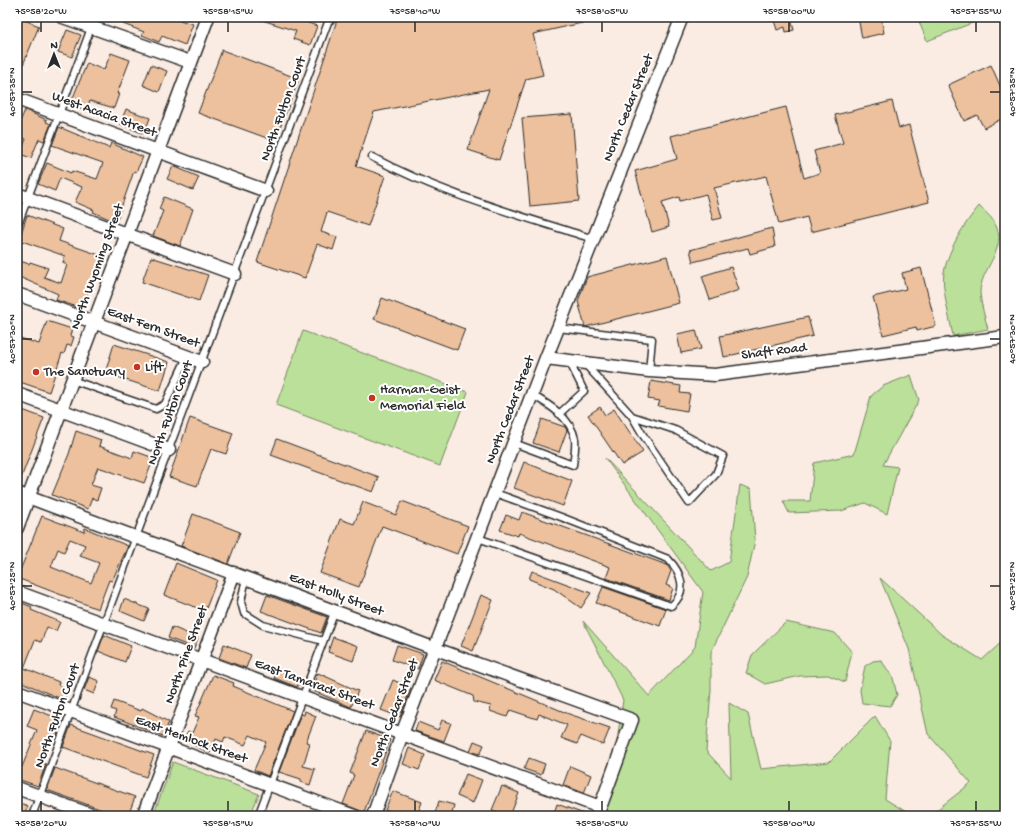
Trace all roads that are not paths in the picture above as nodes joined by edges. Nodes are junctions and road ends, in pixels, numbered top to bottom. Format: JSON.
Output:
{"nodes":[{"id":1,"x":63,"y":17,"type":"edge"},
{"id":2,"x":208,"y":17,"type":"edge"},
{"id":3,"x":330,"y":17,"type":"edge"},
{"id":4,"x":682,"y":17,"type":"edge"},
{"id":5,"x":91,"y":28,"type":"junction"},
{"id":6,"x":190,"y":62,"type":"junction"},
{"id":7,"x":17,"y":99,"type":"edge"},
{"id":8,"x":59,"y":115,"type":"junction"},
{"id":9,"x":157,"y":151,"type":"junction"},
{"id":10,"x":372,"y":157,"type":"dead end"},
{"id":11,"x":266,"y":191,"type":"junction"},
{"id":12,"x":22,"y":196,"type":"edge"},
{"id":13,"x":17,"y":227,"type":"edge"},
{"id":14,"x":126,"y":234,"type":"junction"},
{"id":15,"x":594,"y":239,"type":"junction"},
{"id":16,"x":235,"y":274,"type":"junction"},
{"id":17,"x":17,"y":294,"type":"edge"},
{"id":18,"x":94,"y":322,"type":"junction"},
{"id":19,"x":558,"y":328,"type":"junction"},
{"id":20,"x":1005,"y":337,"type":"edge"},
{"id":21,"x":187,"y":357,"type":"junction"},
{"id":22,"x":546,"y":358,"type":"junction"},
{"id":23,"x":569,"y":361,"type":"junction"},
{"id":24,"x":202,"y":362,"type":"junction"},
{"id":25,"x":584,"y":363,"type":"junction"},
{"id":26,"x":650,"y":371,"type":"junction"},
{"id":27,"x":72,"y":380,"type":"junction"},
{"id":28,"x":17,"y":394,"type":"edge"},
{"id":29,"x":532,"y":395,"type":"junction"},
{"id":30,"x":61,"y":410,"type":"junction"},
{"id":31,"x":559,"y":414,"type":"junction"},
{"id":32,"x":632,"y":416,"type":"junction"},
{"id":33,"x":514,"y":443,"type":"junction"},
{"id":34,"x":169,"y":450,"type":"junction"},
{"id":35,"x":17,"y":493,"type":"edge"},
{"id":36,"x":495,"y":493,"type":"junction"},
{"id":37,"x":29,"y":497,"type":"junction"},
{"id":38,"x":17,"y":528,"type":"edge"},
{"id":39,"x":137,"y":537,"type":"junction"},
{"id":40,"x":478,"y":538,"type":"junction"},
{"id":41,"x":234,"y":573,"type":"junction"},
{"id":42,"x":246,"y":578,"type":"junction"},
{"id":43,"x":17,"y":592,"type":"edge"},
{"id":44,"x":335,"y":610,"type":"junction"},
{"id":45,"x":105,"y":624,"type":"junction"},
{"id":46,"x":323,"y":641,"type":"junction"},
{"id":47,"x":436,"y":649,"type":"junction"},
{"id":48,"x":202,"y":660,"type":"junction"},
{"id":49,"x":17,"y":691,"type":"edge"},
{"id":50,"x":303,"y":697,"type":"junction"},
{"id":51,"x":72,"y":712,"type":"junction"},
{"id":52,"x":402,"y":734,"type":"junction"},
{"id":53,"x":169,"y":748,"type":"junction"},
{"id":54,"x":270,"y":785,"type":"junction"},
{"id":55,"x":17,"y":788,"type":"edge"},
{"id":56,"x":41,"y":796,"type":"junction"},
{"id":57,"x":598,"y":811,"type":"edge"},
{"id":58,"x":32,"y":816,"type":"edge"},
{"id":59,"x":94,"y":816,"type":"edge"},
{"id":60,"x":144,"y":816,"type":"edge"},
{"id":61,"x":258,"y":816,"type":"edge"},
{"id":62,"x":354,"y":816,"type":"edge"},
{"id":63,"x":373,"y":816,"type":"edge"}],
"edges":[{"from":1,"to":5,"type":"street"},
{"from":2,"to":6,"type":"street","name":"North Wyoming Street"},
{"from":3,"to":11,"type":"lane","name":"North Fulton Court"},
{"from":4,"to":15,"type":"street","name":"North Cedar Street"},
{"from":5,"to":6,"type":"street"},
{"from":5,"to":8,"type":"lane"},
{"from":6,"to":9,"type":"street","name":"North Wyoming Street"},
{"from":7,"to":8,"type":"street","name":"West Acacia Street"},
{"from":8,"to":9,"type":"street","name":"West Acacia Street"},
{"from":8,"to":12,"type":"lane"},
{"from":9,"to":11,"type":"street","name":"West Acacia Street"},
{"from":9,"to":14,"type":"street","name":"North Wyoming Street"},
{"from":10,"to":15,"type":"lane"},
{"from":11,"to":16,"type":"lane","name":"North Fulton Court"},
{"from":12,"to":13,"type":"lane"},
{"from":12,"to":14,"type":"street"},
{"from":14,"to":16,"type":"street"},
{"from":14,"to":18,"type":"street","name":"North Wyoming Street"},
{"from":15,"to":19,"type":"street","name":"North Cedar Street"},
{"from":16,"to":24,"type":"lane","name":"North Fulton Court"},
{"from":17,"to":18,"type":"street","name":"East Fern Street"},
{"from":18,"to":21,"type":"street","name":"East Fern Street"},
{"from":18,"to":27,"type":"street","name":"North Wyoming Street"},
{"from":19,"to":22,"type":"street","name":"North Cedar Street"},
{"from":19,"to":26,"type":"lane"},
{"from":20,"to":26,"type":"street","name":"Shaft Road"},
{"from":21,"to":24,"type":"street","name":"East Fern Street"},
{"from":21,"to":27,"type":"lane"},
{"from":22,"to":23,"type":"street","name":"Shaft Road"},
{"from":22,"to":29,"type":"street","name":"North Cedar Street"},
{"from":23,"to":25,"type":"street","name":"Shaft Road"},
{"from":23,"to":31,"type":"lane"},
{"from":24,"to":34,"type":"lane","name":"North Fulton Court"},
{"from":25,"to":26,"type":"street","name":"Shaft Road"},
{"from":25,"to":32,"type":"lane"},
{"from":27,"to":30,"type":"street","name":"North Wyoming Street"},
{"from":28,"to":30,"type":"street"},
{"from":29,"to":31,"type":"lane"},
{"from":29,"to":33,"type":"street","name":"North Cedar Street"},
{"from":30,"to":34,"type":"street"},
{"from":30,"to":37,"type":"street","name":"North Wyoming Street"},
{"from":31,"to":33,"type":"lane"},
{"from":32,"to":32,"type":"lane"},
{"from":33,"to":36,"type":"street","name":"North Cedar Street"},
{"from":34,"to":39,"type":"lane","name":"North Fulton Court"},
{"from":35,"to":37,"type":"street","name":"East Holly Street"},
{"from":36,"to":40,"type":"street","name":"North Cedar Street"},
{"from":36,"to":40,"type":"lane"},
{"from":37,"to":38,"type":"street","name":"North Wyoming Street"},
{"from":37,"to":39,"type":"street","name":"East Holly Street"},
{"from":39,"to":41,"type":"street","name":"East Holly Street"},
{"from":39,"to":45,"type":"lane","name":"North Fulton Court"},
{"from":40,"to":47,"type":"street","name":"North Cedar Street"},
{"from":41,"to":42,"type":"street","name":"East Holly Street"},
{"from":41,"to":48,"type":"street","name":"North Pine Street"},
{"from":42,"to":44,"type":"street","name":"East Holly Street"},
{"from":42,"to":46,"type":"lane"},
{"from":43,"to":45,"type":"street","name":"East Tamarack Street"},
{"from":44,"to":46,"type":"lane"},
{"from":44,"to":47,"type":"street","name":"East Holly Street"},
{"from":45,"to":48,"type":"street","name":"East Tamarack Street"},
{"from":45,"to":51,"type":"lane","name":"North Fulton Court"},
{"from":46,"to":50,"type":"lane"},
{"from":47,"to":52,"type":"street","name":"North Cedar Street"},
{"from":47,"to":57,"type":"street","name":"East Holly Street"},
{"from":48,"to":50,"type":"street","name":"East Tamarack Street"},
{"from":48,"to":53,"type":"street","name":"North Pine Street"},
{"from":49,"to":51,"type":"street","name":"East Hemlock Street"},
{"from":50,"to":52,"type":"street","name":"East Tamarack Street"},
{"from":50,"to":54,"type":"lane"},
{"from":51,"to":53,"type":"street","name":"East Hemlock Street"},
{"from":51,"to":56,"type":"lane","name":"North Fulton Court"},
{"from":52,"to":57,"type":"street","name":"East Tamarack Street"},
{"from":52,"to":63,"type":"street","name":"North Cedar Street"},
{"from":53,"to":54,"type":"street","name":"East Hemlock Street"},
{"from":53,"to":60,"type":"street","name":"North Pine Street"},
{"from":54,"to":61,"type":"lane"},
{"from":54,"to":62,"type":"street","name":"East Hemlock Street"},
{"from":55,"to":56,"type":"street"},
{"from":56,"to":58,"type":"lane","name":"North Fulton Court"},
{"from":56,"to":59,"type":"street"}]}
